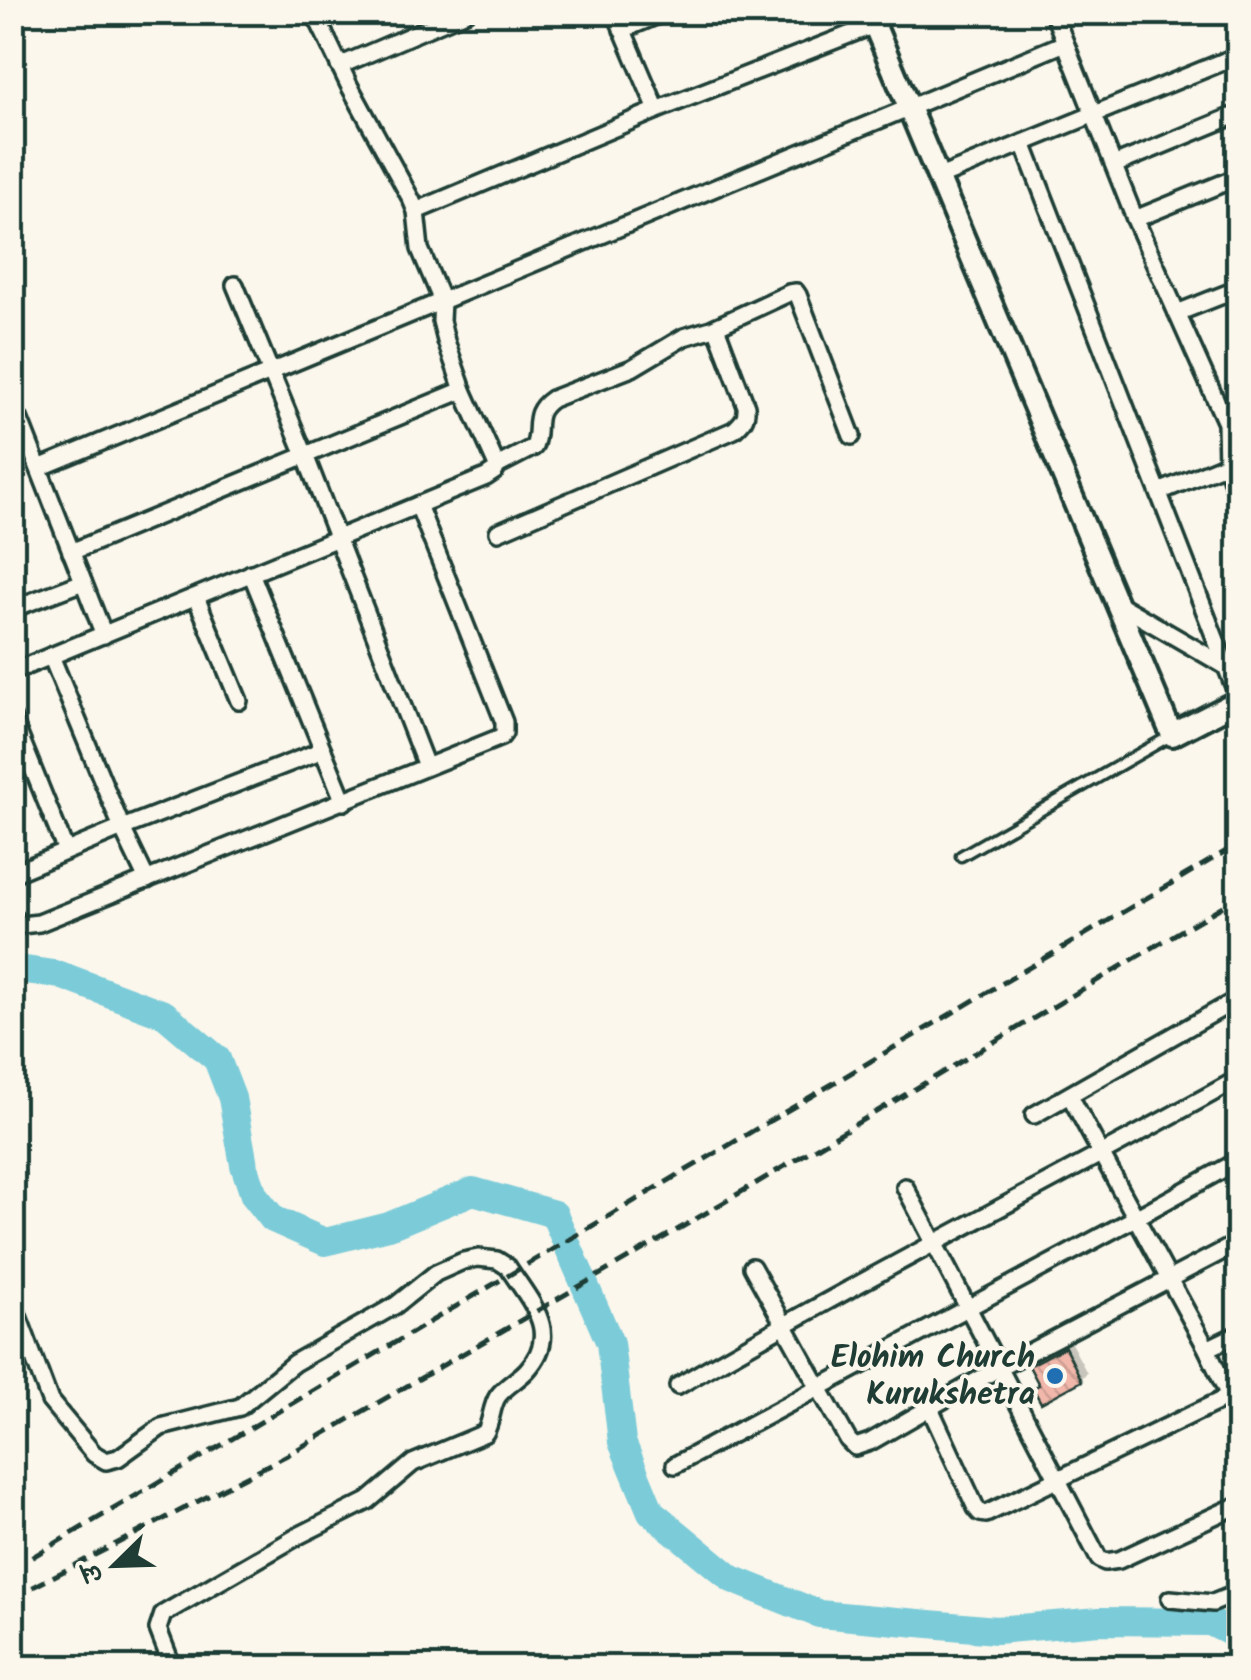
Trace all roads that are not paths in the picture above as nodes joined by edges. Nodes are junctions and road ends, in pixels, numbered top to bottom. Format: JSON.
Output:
{"nodes":[{"id":1,"x":314,"y":12,"type":"edge"},
{"id":2,"x":466,"y":12,"type":"edge"},
{"id":3,"x":615,"y":12,"type":"edge"},
{"id":4,"x":664,"y":12,"type":"edge"},
{"id":5,"x":1053,"y":12,"type":"edge"},
{"id":6,"x":871,"y":19,"type":"edge"},
{"id":7,"x":622,"y":30,"type":"junction"},
{"id":8,"x":1065,"y":43,"type":"junction"},
{"id":9,"x":1237,"y":56,"type":"edge"},
{"id":10,"x":340,"y":66,"type":"junction"},
{"id":11,"x":909,"y":109,"type":"junction"},
{"id":12,"x":657,"y":110,"type":"junction"},
{"id":13,"x":1094,"y":114,"type":"junction"},
{"id":14,"x":1238,"y":114,"type":"edge"},
{"id":15,"x":1023,"y":144,"type":"junction"},
{"id":16,"x":1114,"y":165,"type":"junction"},
{"id":17,"x":1238,"y":177,"type":"edge"},
{"id":18,"x":938,"y":178,"type":"junction"},
{"id":19,"x":416,"y":211,"type":"junction"},
{"id":20,"x":1135,"y":219,"type":"junction"},
{"id":21,"x":235,"y":285,"type":"dead end"},
{"id":22,"x":1238,"y":289,"type":"edge"},
{"id":23,"x":442,"y":301,"type":"junction"},
{"id":24,"x":1177,"y":313,"type":"junction"},
{"id":25,"x":716,"y":327,"type":"junction"},
{"id":26,"x":272,"y":372,"type":"junction"},
{"id":27,"x":462,"y":390,"type":"junction"},
{"id":28,"x":1238,"y":403,"type":"edge"},
{"id":29,"x":19,"y":418,"type":"dead end"},
{"id":30,"x":1228,"y":421,"type":"edge"},
{"id":31,"x":852,"y":436,"type":"dead end"},
{"id":32,"x":305,"y":455,"type":"junction"},
{"id":33,"x":1228,"y":464,"type":"junction"},
{"id":34,"x":496,"y":466,"type":"junction"},
{"id":35,"x":39,"y":468,"type":"junction"},
{"id":36,"x":1159,"y":492,"type":"junction"},
{"id":37,"x":1238,"y":500,"type":"edge"},
{"id":38,"x":418,"y":505,"type":"junction"},
{"id":39,"x":498,"y":532,"type":"dead end"},
{"id":40,"x":338,"y":538,"type":"junction"},
{"id":41,"x":71,"y":552,"type":"junction"},
{"id":42,"x":251,"y":573,"type":"junction"},
{"id":43,"x":83,"y":582,"type":"junction"},
{"id":44,"x":196,"y":596,"type":"junction"},
{"id":45,"x":1115,"y":602,"type":"junction"},
{"id":46,"x":12,"y":609,"type":"edge"},
{"id":47,"x":104,"y":635,"type":"junction"},
{"id":48,"x":52,"y":656,"type":"junction"},
{"id":49,"x":1227,"y":667,"type":"junction"},
{"id":50,"x":12,"y":672,"type":"edge"},
{"id":51,"x":1238,"y":699,"type":"edge"},
{"id":52,"x":239,"y":701,"type":"dead end"},
{"id":53,"x":12,"y":716,"type":"edge"},
{"id":54,"x":1172,"y":736,"type":"junction"},
{"id":55,"x":323,"y":750,"type":"junction"},
{"id":56,"x":426,"y":766,"type":"junction"},
{"id":57,"x":344,"y":802,"type":"junction"},
{"id":58,"x":122,"y":828,"type":"junction"},
{"id":59,"x":66,"y":851,"type":"junction"},
{"id":60,"x":960,"y":856,"type":"dead end"},
{"id":61,"x":12,"y":874,"type":"edge"},
{"id":62,"x":148,"y":880,"type":"junction"},
{"id":63,"x":12,"y":916,"type":"edge"},
{"id":64,"x":1238,"y":999,"type":"edge"},
{"id":65,"x":1238,"y":1079,"type":"edge"},
{"id":66,"x":1070,"y":1096,"type":"junction"},
{"id":67,"x":1034,"y":1115,"type":"dead end"},
{"id":68,"x":1103,"y":1154,"type":"junction"},
{"id":69,"x":1238,"y":1160,"type":"edge"},
{"id":70,"x":905,"y":1187,"type":"dead end"},
{"id":71,"x":1137,"y":1217,"type":"junction"},
{"id":72,"x":1238,"y":1243,"type":"edge"},
{"id":73,"x":934,"y":1244,"type":"junction"},
{"id":74,"x":752,"y":1266,"type":"dead end"},
{"id":75,"x":1170,"y":1279,"type":"junction"},
{"id":76,"x":12,"y":1300,"type":"edge"},
{"id":77,"x":968,"y":1308,"type":"junction"},
{"id":78,"x":784,"y":1324,"type":"junction"},
{"id":79,"x":1238,"y":1334,"type":"edge"},
{"id":80,"x":1208,"y":1349,"type":"junction"},
{"id":81,"x":999,"y":1368,"type":"junction"},
{"id":82,"x":678,"y":1386,"type":"dead end"},
{"id":83,"x":818,"y":1386,"type":"junction"},
{"id":84,"x":1230,"y":1396,"type":"junction"},
{"id":85,"x":930,"y":1408,"type":"junction"},
{"id":86,"x":1238,"y":1416,"type":"edge"},
{"id":87,"x":675,"y":1464,"type":"dead end"},
{"id":88,"x":1056,"y":1478,"type":"junction"},
{"id":89,"x":1238,"y":1505,"type":"edge"},
{"id":90,"x":1238,"y":1593,"type":"edge"},
{"id":91,"x":1170,"y":1599,"type":"dead end"},
{"id":92,"x":173,"y":1668,"type":"edge"}],
"edges":[{"from":1,"to":10,"type":"street"},
{"from":2,"to":10,"type":"street"},
{"from":3,"to":7,"type":"street"},
{"from":4,"to":7,"type":"street"},
{"from":5,"to":8,"type":"street"},
{"from":6,"to":11,"type":"street"},
{"from":6,"to":12,"type":"street"},
{"from":7,"to":12,"type":"street"},
{"from":8,"to":11,"type":"street"},
{"from":8,"to":13,"type":"street"},
{"from":9,"to":13,"type":"street"},
{"from":10,"to":19,"type":"street"},
{"from":11,"to":18,"type":"street"},
{"from":11,"to":23,"type":"street"},
{"from":12,"to":19,"type":"street"},
{"from":13,"to":15,"type":"street"},
{"from":13,"to":16,"type":"street"},
{"from":14,"to":16,"type":"street"},
{"from":15,"to":18,"type":"street"},
{"from":15,"to":36,"type":"street"},
{"from":16,"to":20,"type":"street"},
{"from":17,"to":20,"type":"street"},
{"from":18,"to":45,"type":"street"},
{"from":19,"to":23,"type":"street"},
{"from":20,"to":24,"type":"street"},
{"from":21,"to":26,"type":"street"},
{"from":22,"to":24,"type":"street"},
{"from":23,"to":26,"type":"street"},
{"from":23,"to":27,"type":"street"},
{"from":24,"to":30,"type":"street"},
{"from":25,"to":31,"type":"street"},
{"from":25,"to":34,"type":"street"},
{"from":25,"to":39,"type":"street"},
{"from":26,"to":32,"type":"street"},
{"from":26,"to":35,"type":"street"},
{"from":27,"to":32,"type":"street"},
{"from":27,"to":34,"type":"street"},
{"from":28,"to":30,"type":"street"},
{"from":29,"to":35,"type":"street"},
{"from":30,"to":33,"type":"street"},
{"from":32,"to":40,"type":"street"},
{"from":32,"to":41,"type":"street"},
{"from":33,"to":36,"type":"street"},
{"from":33,"to":37,"type":"street"},
{"from":34,"to":38,"type":"street"},
{"from":35,"to":41,"type":"street"},
{"from":36,"to":49,"type":"street"},
{"from":38,"to":40,"type":"street"},
{"from":38,"to":56,"type":"street"},
{"from":40,"to":42,"type":"street"},
{"from":40,"to":56,"type":"street"},
{"from":41,"to":43,"type":"street"},
{"from":42,"to":44,"type":"street"},
{"from":42,"to":55,"type":"street"},
{"from":43,"to":46,"type":"street"},
{"from":43,"to":47,"type":"street"},
{"from":44,"to":47,"type":"street"},
{"from":44,"to":52,"type":"street"},
{"from":45,"to":49,"type":"street"},
{"from":45,"to":54,"type":"street"},
{"from":47,"to":48,"type":"street"},
{"from":48,"to":50,"type":"street"},
{"from":48,"to":58,"type":"street"},
{"from":49,"to":51,"type":"street"},
{"from":51,"to":54,"type":"street"},
{"from":53,"to":59,"type":"street"},
{"from":54,"to":60,"type":"lane"},
{"from":55,"to":57,"type":"street"},
{"from":55,"to":58,"type":"street"},
{"from":56,"to":57,"type":"street"},
{"from":57,"to":62,"type":"street"},
{"from":58,"to":59,"type":"street"},
{"from":58,"to":62,"type":"street"},
{"from":59,"to":61,"type":"street"},
{"from":62,"to":63,"type":"street"},
{"from":64,"to":66,"type":"street"},
{"from":65,"to":68,"type":"street"},
{"from":66,"to":67,"type":"street"},
{"from":66,"to":68,"type":"street"},
{"from":68,"to":71,"type":"street"},
{"from":68,"to":73,"type":"street"},
{"from":69,"to":71,"type":"street"},
{"from":70,"to":73,"type":"street"},
{"from":71,"to":75,"type":"street"},
{"from":71,"to":77,"type":"street"},
{"from":72,"to":75,"type":"street"},
{"from":73,"to":77,"type":"street"},
{"from":73,"to":78,"type":"street"},
{"from":74,"to":78,"type":"street"},
{"from":75,"to":80,"type":"street"},
{"from":75,"to":81,"type":"street"},
{"from":76,"to":92,"type":"street"},
{"from":77,"to":81,"type":"street"},
{"from":77,"to":83,"type":"street"},
{"from":78,"to":82,"type":"street"},
{"from":78,"to":83,"type":"street"},
{"from":79,"to":80,"type":"street"},
{"from":80,"to":84,"type":"street"},
{"from":81,"to":85,"type":"street"},
{"from":81,"to":88,"type":"street"},
{"from":83,"to":85,"type":"street"},
{"from":83,"to":87,"type":"street"},
{"from":84,"to":86,"type":"street"},
{"from":84,"to":88,"type":"street"},
{"from":85,"to":88,"type":"street"},
{"from":88,"to":89,"type":"street"},
{"from":90,"to":91,"type":"street"}]}
